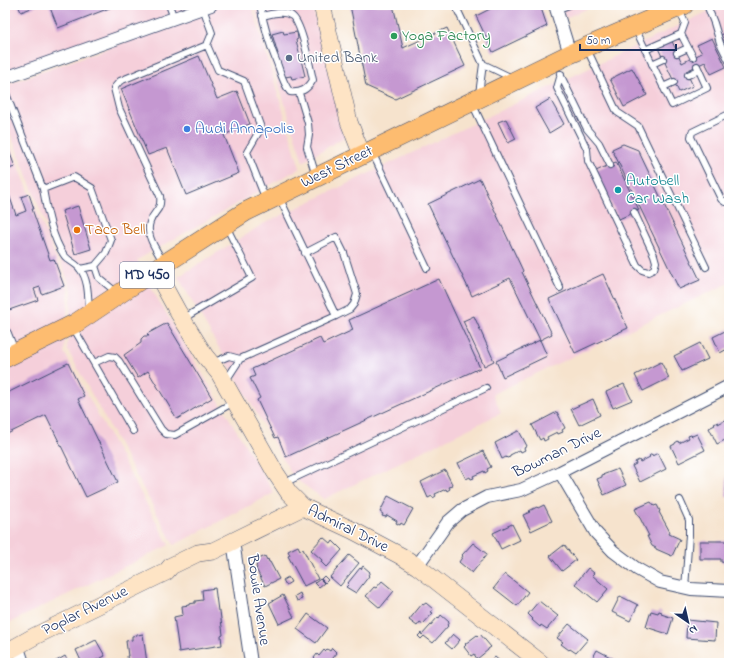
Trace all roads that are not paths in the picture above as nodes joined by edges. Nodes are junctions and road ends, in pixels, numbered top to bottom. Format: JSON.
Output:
{"nodes":[{"id":1,"x":169,"y":5,"type":"edge"},
{"id":2,"x":260,"y":5,"type":"edge"},
{"id":3,"x":322,"y":5,"type":"edge"},
{"id":4,"x":569,"y":5,"type":"edge"},
{"id":5,"x":708,"y":5,"type":"edge"},
{"id":6,"x":207,"y":6,"type":"edge"},
{"id":7,"x":556,"y":8,"type":"edge"},
{"id":8,"x":671,"y":9,"type":"edge"},
{"id":9,"x":458,"y":12,"type":"dead end"},
{"id":10,"x":262,"y":16,"type":"junction"},
{"id":11,"x":174,"y":18,"type":"junction"},
{"id":12,"x":634,"y":27,"type":"junction"},
{"id":13,"x":681,"y":34,"type":"junction"},
{"id":14,"x":207,"y":45,"type":"junction"},
{"id":15,"x":688,"y":48,"type":"junction"},
{"id":16,"x":646,"y":50,"type":"junction"},
{"id":17,"x":677,"y":53,"type":"dead end"},
{"id":18,"x":693,"y":57,"type":"dead end"},
{"id":19,"x":568,"y":59,"type":"junction"},
{"id":20,"x":664,"y":59,"type":"dead end"},
{"id":21,"x":729,"y":61,"type":"edge"},
{"id":22,"x":483,"y":64,"type":"junction"},
{"id":23,"x":652,"y":64,"type":"junction"},
{"id":24,"x":688,"y":75,"type":"dead end"},
{"id":25,"x":5,"y":78,"type":"edge"},
{"id":26,"x":516,"y":80,"type":"junction"},
{"id":27,"x":674,"y":82,"type":"dead end"},
{"id":28,"x":663,"y":87,"type":"junction"},
{"id":29,"x":5,"y":91,"type":"edge"},
{"id":30,"x":299,"y":93,"type":"junction"},
{"id":31,"x":475,"y":100,"type":"junction"},
{"id":32,"x":729,"y":114,"type":"edge"},
{"id":33,"x":367,"y":152,"type":"junction"},
{"id":34,"x":610,"y":165,"type":"dead end"},
{"id":35,"x":316,"y":177,"type":"junction"},
{"id":36,"x":42,"y":189,"type":"junction"},
{"id":37,"x":272,"y":199,"type":"junction"},
{"id":38,"x":729,"y":201,"type":"edge"},
{"id":39,"x":634,"y":212,"type":"dead end"},
{"id":40,"x":225,"y":224,"type":"junction"},
{"id":41,"x":305,"y":253,"type":"junction"},
{"id":42,"x":95,"y":266,"type":"junction"},
{"id":43,"x":159,"y":267,"type":"junction"},
{"id":44,"x":706,"y":267,"type":"dead end"},
{"id":45,"x":427,"y":268,"type":"dead end"},
{"id":46,"x":80,"y":269,"type":"junction"},
{"id":47,"x":560,"y":288,"type":"dead end"},
{"id":48,"x":119,"y":294,"type":"junction"},
{"id":49,"x":90,"y":314,"type":"junction"},
{"id":50,"x":336,"y":316,"type":"junction"},
{"id":51,"x":182,"y":319,"type":"junction"},
{"id":52,"x":73,"y":325,"type":"junction"},
{"id":53,"x":5,"y":334,"type":"edge"},
{"id":54,"x":9,"y":356,"type":"edge"},
{"id":55,"x":240,"y":359,"type":"junction"},
{"id":56,"x":94,"y":363,"type":"junction"},
{"id":57,"x":210,"y":363,"type":"junction"},
{"id":58,"x":225,"y":383,"type":"junction"},
{"id":59,"x":729,"y":386,"type":"edge"},
{"id":60,"x":486,"y":388,"type":"dead end"},
{"id":61,"x":234,"y":401,"type":"junction"},
{"id":62,"x":133,"y":431,"type":"dead end"},
{"id":63,"x":560,"y":472,"type":"junction"},
{"id":64,"x":283,"y":484,"type":"junction"},
{"id":65,"x":680,"y":500,"type":"dead end"},
{"id":66,"x":303,"y":507,"type":"junction"},
{"id":67,"x":233,"y":541,"type":"junction"},
{"id":68,"x":417,"y":566,"type":"junction"},
{"id":69,"x":685,"y":588,"type":"junction"},
{"id":70,"x":729,"y":591,"type":"edge"},
{"id":71,"x":11,"y":649,"type":"edge"},
{"id":72,"x":23,"y":663,"type":"edge"},
{"id":73,"x":253,"y":663,"type":"edge"},
{"id":74,"x":541,"y":663,"type":"edge"}],
"edges":[{"from":1,"to":11,"type":"lane"},
{"from":2,"to":10,"type":"lane"},
{"from":3,"to":33,"type":"street"},
{"from":4,"to":7,"type":"lane"},
{"from":5,"to":21,"type":"lane"},
{"from":6,"to":11,"type":"street"},
{"from":6,"to":14,"type":"lane"},
{"from":7,"to":19,"type":"street"},
{"from":8,"to":12,"type":"main road","name":"West Street","number":"MD 450"},
{"from":8,"to":13,"type":"lane"},
{"from":9,"to":22,"type":"lane"},
{"from":10,"to":30,"type":"lane"},
{"from":10,"to":30,"type":"lane"},
{"from":11,"to":25,"type":"street"},
{"from":12,"to":16,"type":"lane"},
{"from":12,"to":19,"type":"main road","name":"West Street","number":"MD 450"},
{"from":13,"to":15,"type":"lane"},
{"from":13,"to":16,"type":"lane"},
{"from":14,"to":37,"type":"lane"},
{"from":14,"to":43,"type":"lane"},
{"from":15,"to":17,"type":"lane"},
{"from":15,"to":18,"type":"lane"},
{"from":16,"to":23,"type":"lane"},
{"from":19,"to":26,"type":"main road","name":"West Street","number":"MD 450"},
{"from":19,"to":34,"type":"lane"},
{"from":19,"to":39,"type":"lane"},
{"from":19,"to":44,"type":"lane"},
{"from":20,"to":23,"type":"lane"},
{"from":22,"to":26,"type":"lane"},
{"from":22,"to":31,"type":"lane"},
{"from":23,"to":28,"type":"lane"},
{"from":24,"to":28,"type":"lane"},
{"from":26,"to":31,"type":"main road","name":"West Street","number":"MD 450"},
{"from":27,"to":28,"type":"lane"},
{"from":29,"to":36,"type":"lane"},
{"from":30,"to":35,"type":"lane"},
{"from":31,"to":33,"type":"main road","name":"West Street","number":"MD 450"},
{"from":31,"to":47,"type":"lane"},
{"from":32,"to":38,"type":"lane"},
{"from":33,"to":35,"type":"main road","name":"West Street","number":"MD 450"},
{"from":33,"to":45,"type":"lane"},
{"from":35,"to":37,"type":"main road","name":"West Street","number":"MD 450"},
{"from":36,"to":42,"type":"lane"},
{"from":36,"to":46,"type":"lane"},
{"from":37,"to":40,"type":"main road","name":"West Street","number":"MD 450"},
{"from":37,"to":41,"type":"lane"},
{"from":40,"to":43,"type":"main road","name":"West Street","number":"MD 450"},
{"from":40,"to":51,"type":"lane"},
{"from":41,"to":50,"type":"lane"},
{"from":41,"to":50,"type":"lane"},
{"from":42,"to":46,"type":"lane"},
{"from":42,"to":48,"type":"lane"},
{"from":43,"to":48,"type":"main road","name":"West Street","number":"MD 450"},
{"from":43,"to":51,"type":"street","name":"Admiral Drive"},
{"from":46,"to":49,"type":"lane"},
{"from":48,"to":49,"type":"main road","name":"West Street","number":"MD 450"},
{"from":49,"to":52,"type":"main road","name":"West Street","number":"MD 450"},
{"from":50,"to":55,"type":"lane"},
{"from":51,"to":57,"type":"street","name":"Admiral Drive"},
{"from":52,"to":54,"type":"main road","name":"West Street","number":"MD 450"},
{"from":52,"to":56,"type":"lane"},
{"from":53,"to":54,"type":"street"},
{"from":55,"to":57,"type":"lane"},
{"from":55,"to":58,"type":"lane"},
{"from":56,"to":61,"type":"lane"},
{"from":56,"to":62,"type":"lane"},
{"from":57,"to":58,"type":"street","name":"Admiral Drive"},
{"from":58,"to":61,"type":"street","name":"Admiral Drive"},
{"from":59,"to":63,"type":"street","name":"Bowman Drive"},
{"from":60,"to":64,"type":"lane"},
{"from":61,"to":64,"type":"street","name":"Admiral Drive"},
{"from":63,"to":68,"type":"street","name":"Bowman Drive"},
{"from":63,"to":69,"type":"street"},
{"from":64,"to":66,"type":"street","name":"Admiral Drive"},
{"from":65,"to":69,"type":"lane"},
{"from":66,"to":67,"type":"street","name":"Poplar Avenue"},
{"from":66,"to":68,"type":"street","name":"Admiral Drive"},
{"from":67,"to":71,"type":"street","name":"Poplar Avenue"},
{"from":67,"to":73,"type":"street","name":"Bowie Avenue"},
{"from":68,"to":74,"type":"street","name":"Admiral Drive"},
{"from":69,"to":70,"type":"street"},
{"from":71,"to":72,"type":"street"}]}
